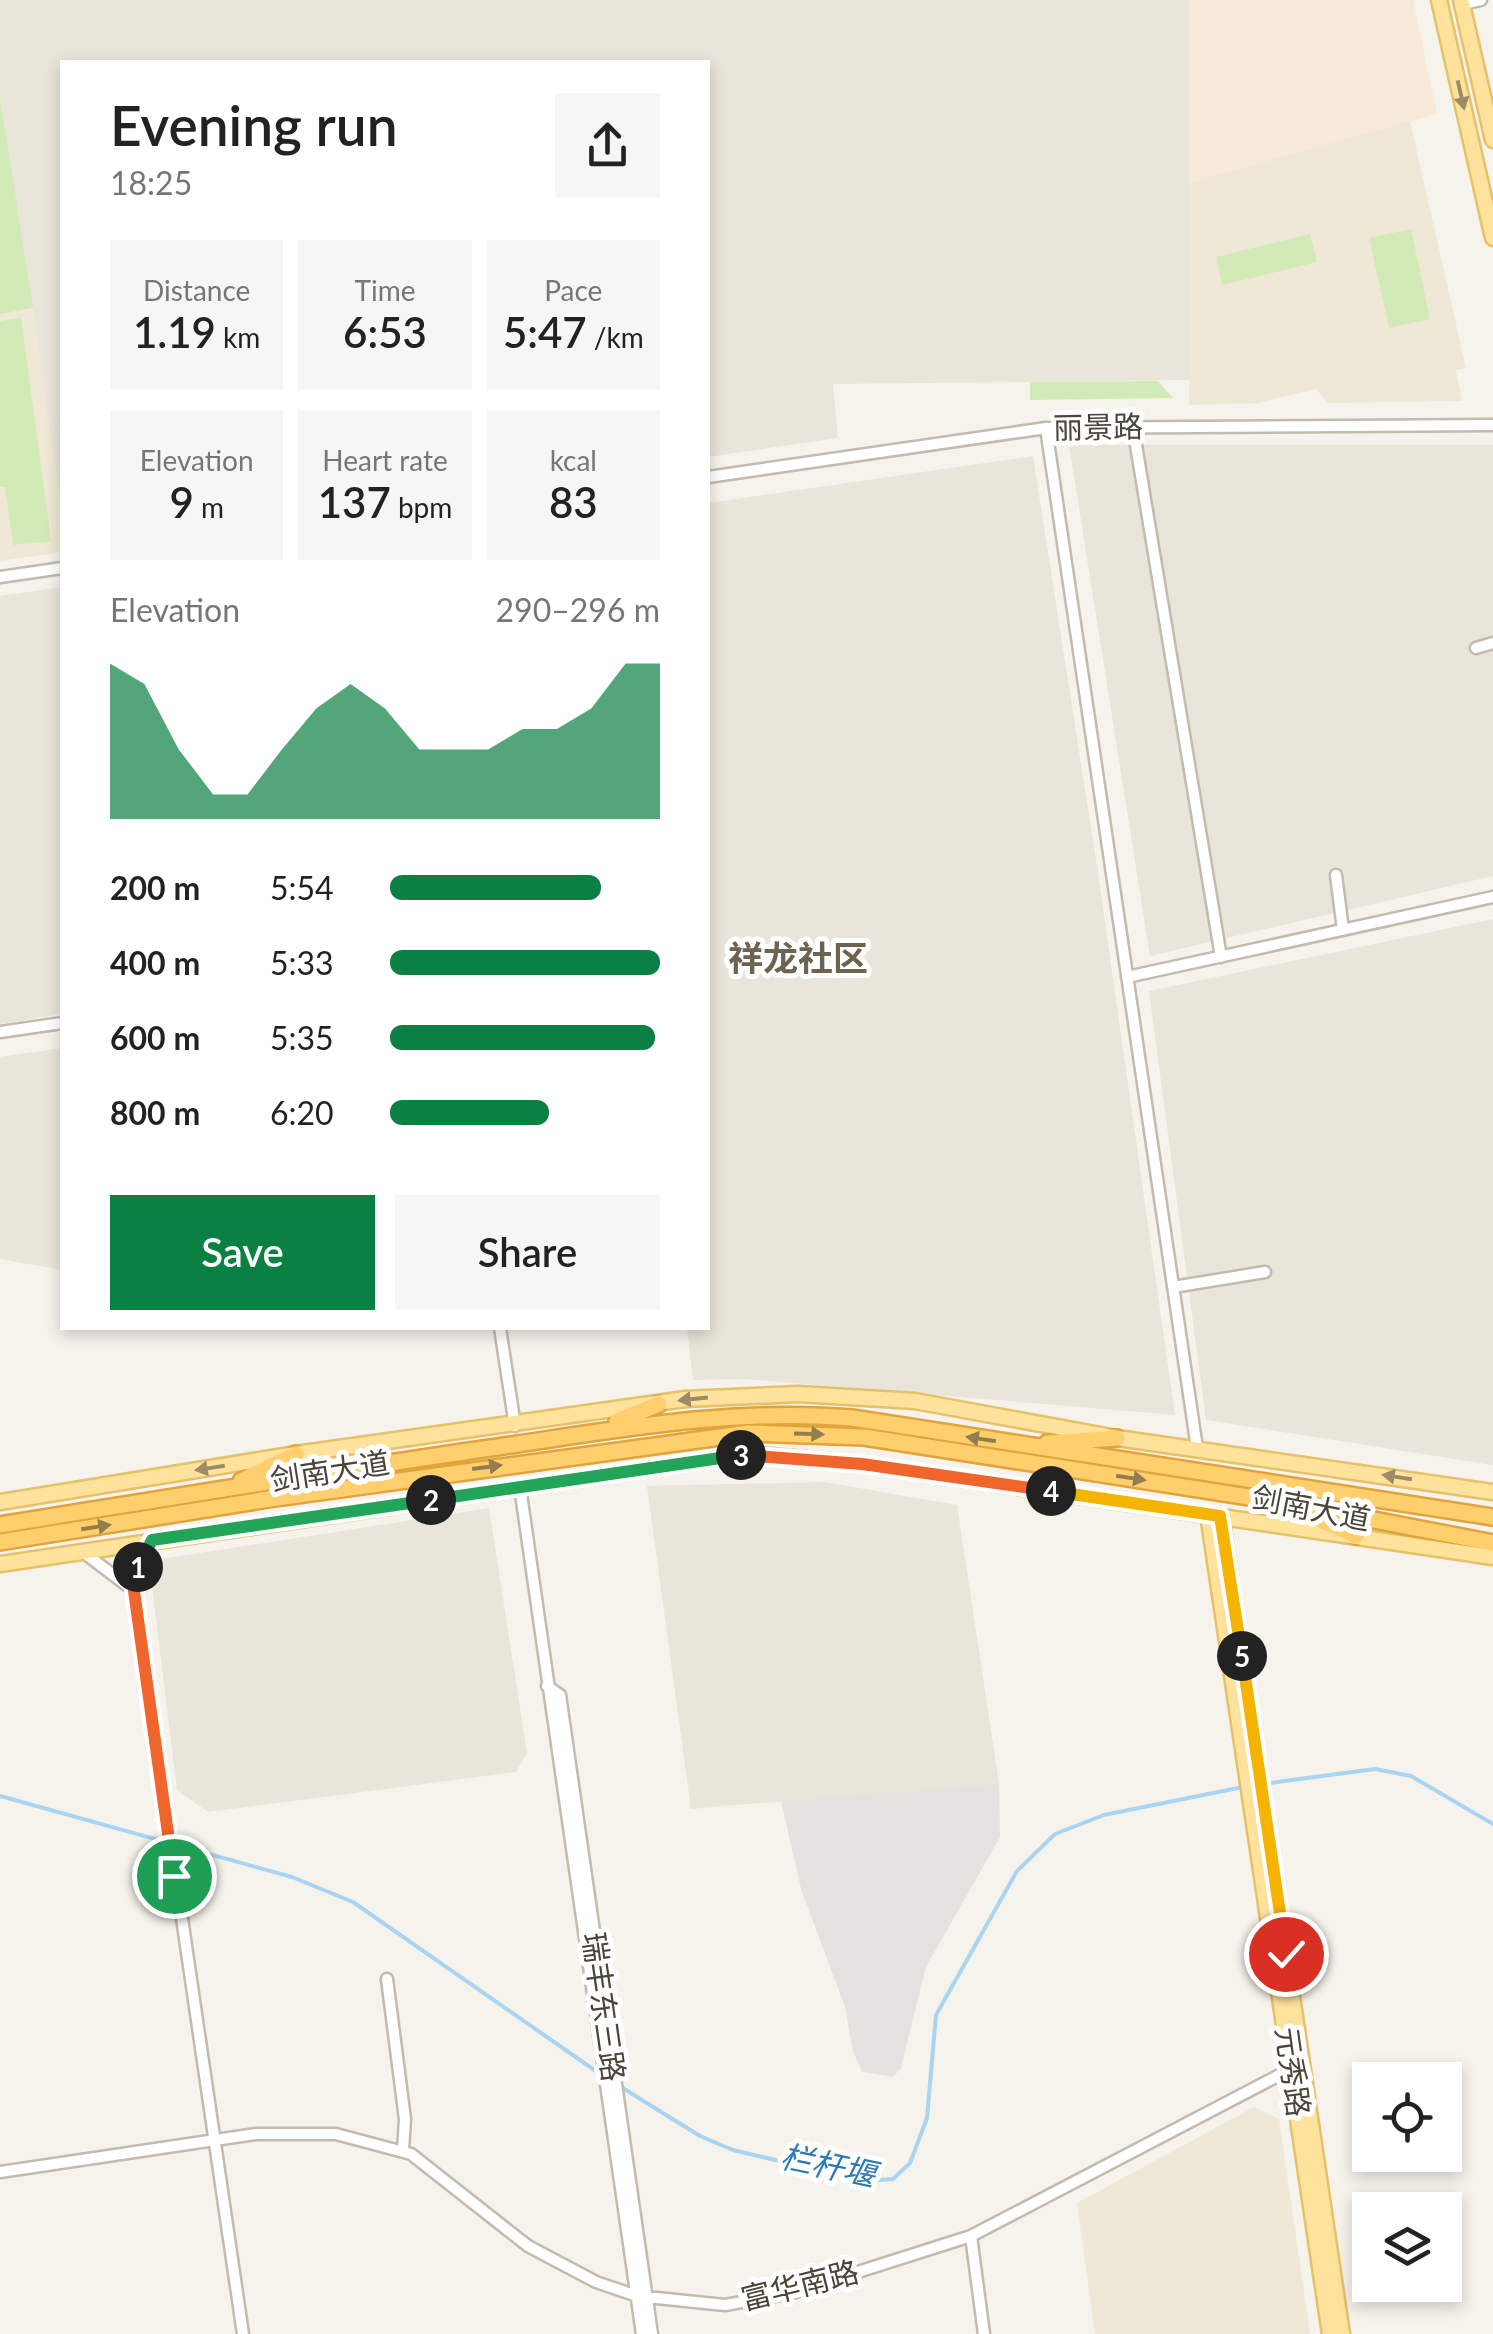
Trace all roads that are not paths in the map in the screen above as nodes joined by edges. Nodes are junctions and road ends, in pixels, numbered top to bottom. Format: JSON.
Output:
{"nodes":[{"id":1,"x":1439,"y":0,"type":"edge"},
{"id":2,"x":1481,"y":0,"type":"edge"},
{"id":3,"x":1461,"y":2,"type":"edge"},
{"id":4,"x":1493,"y":140,"type":"edge"},
{"id":5,"x":1493,"y":238,"type":"edge"},
{"id":6,"x":1493,"y":425,"type":"edge"},
{"id":7,"x":1133,"y":427,"type":"junction"},
{"id":8,"x":1046,"y":428,"type":"junction"},
{"id":9,"x":710,"y":477,"type":"edge"},
{"id":10,"x":60,"y":568,"type":"edge"},
{"id":11,"x":0,"y":577,"type":"edge"},
{"id":12,"x":1493,"y":642,"type":"edge"},
{"id":13,"x":1476,"y":648,"type":"dead end"},
{"id":14,"x":1336,"y":875,"type":"dead end"},
{"id":15,"x":1493,"y":897,"type":"edge"},
{"id":16,"x":1343,"y":930,"type":"junction"},
{"id":17,"x":1221,"y":958,"type":"junction"},
{"id":18,"x":1128,"y":977,"type":"junction"},
{"id":19,"x":60,"y":1023,"type":"edge"},
{"id":20,"x":0,"y":1032,"type":"edge"},
{"id":21,"x":1265,"y":1272,"type":"dead end"},
{"id":22,"x":1174,"y":1287,"type":"junction"},
{"id":23,"x":500,"y":1330,"type":"edge"},
{"id":24,"x":659,"y":1404,"type":"junction"},
{"id":25,"x":514,"y":1426,"type":"junction"},
{"id":26,"x":1118,"y":1438,"type":"junction"},
{"id":27,"x":1019,"y":1445,"type":"junction"},
{"id":28,"x":502,"y":1446,"type":"junction"},
{"id":29,"x":1198,"y":1448,"type":"junction"},
{"id":30,"x":296,"y":1454,"type":"junction"},
{"id":31,"x":520,"y":1487,"type":"junction"},
{"id":32,"x":227,"y":1488,"type":"junction"},
{"id":33,"x":1493,"y":1492,"type":"edge"},
{"id":34,"x":0,"y":1502,"type":"edge"},
{"id":35,"x":1281,"y":1502,"type":"junction"},
{"id":36,"x":1214,"y":1515,"type":"junction"},
{"id":37,"x":1493,"y":1517,"type":"edge"},
{"id":38,"x":0,"y":1525,"type":"edge"},
{"id":39,"x":1356,"y":1536,"type":"junction"},
{"id":40,"x":152,"y":1540,"type":"junction"},
{"id":41,"x":0,"y":1542,"type":"edge"},
{"id":42,"x":1493,"y":1543,"type":"edge"},
{"id":43,"x":82,"y":1551,"type":"junction"},
{"id":44,"x":1493,"y":1557,"type":"edge"},
{"id":45,"x":0,"y":1564,"type":"edge"},
{"id":46,"x":134,"y":1591,"type":"junction"},
{"id":47,"x":386,"y":1979,"type":"dead end"},
{"id":48,"x":1297,"y":2068,"type":"junction"},
{"id":49,"x":213,"y":2140,"type":"junction"},
{"id":50,"x":403,"y":2150,"type":"junction"},
{"id":51,"x":0,"y":2172,"type":"edge"},
{"id":52,"x":971,"y":2236,"type":"junction"},
{"id":53,"x":642,"y":2296,"type":"junction"},
{"id":54,"x":243,"y":2334,"type":"edge"},
{"id":55,"x":642,"y":2334,"type":"edge"},
{"id":56,"x":652,"y":2334,"type":"edge"},
{"id":57,"x":984,"y":2334,"type":"edge"},
{"id":58,"x":1330,"y":2334,"type":"edge"},
{"id":59,"x":1342,"y":2334,"type":"edge"}],
"edges":[{"from":1,"to":5,"type":"main road","one_way":true},
{"from":2,"to":3,"type":"street"},
{"from":3,"to":4,"type":"main road"},
{"from":6,"to":7,"type":"street","name":"丽景路"},
{"from":7,"to":8,"type":"street","name":"丽景路"},
{"from":7,"to":17,"type":"street"},
{"from":8,"to":9,"type":"street","name":"丽景路"},
{"from":8,"to":18,"type":"street"},
{"from":10,"to":11,"type":"street"},
{"from":12,"to":13,"type":"street"},
{"from":14,"to":16,"type":"street"},
{"from":15,"to":16,"type":"street"},
{"from":16,"to":17,"type":"street"},
{"from":17,"to":18,"type":"street"},
{"from":18,"to":22,"type":"street"},
{"from":19,"to":20,"type":"street"},
{"from":21,"to":22,"type":"street"},
{"from":22,"to":29,"type":"street"},
{"from":23,"to":25,"type":"street"},
{"from":24,"to":25,"type":"main road"},
{"from":26,"to":24,"type":"main road","one_way":true},
{"from":24,"to":28,"type":"highway"},
{"from":25,"to":30,"type":"main road"},
{"from":26,"to":27,"type":"highway"},
{"from":26,"to":29,"type":"main road"},
{"from":27,"to":28,"type":"highway","name":"剑南大道","one_way":true},
{"from":27,"to":37,"type":"highway","name":"剑南大道"},
{"from":28,"to":32,"type":"highway","name":"剑南大道"},
{"from":33,"to":29,"type":"main road","one_way":true},
{"from":30,"to":32,"type":"highway"},
{"from":30,"to":34,"type":"main road","one_way":true},
{"from":31,"to":36,"type":"main road"},
{"from":31,"to":40,"type":"main road"},
{"from":31,"to":53,"type":"street","name":"瑞丰东三路"},
{"from":32,"to":38,"type":"highway","name":"剑南大道"},
{"from":35,"to":39,"type":"highway"},
{"from":41,"to":35,"type":"highway","name":"剑南大道","one_way":true},
{"from":35,"to":42,"type":"highway","name":"剑南大道"},
{"from":36,"to":39,"type":"main road"},
{"from":36,"to":48,"type":"main road","name":"元秀路"},
{"from":39,"to":44,"type":"main road"},
{"from":40,"to":43,"type":"main road"},
{"from":40,"to":46,"type":"street"},
{"from":43,"to":45,"type":"main road"},
{"from":43,"to":46,"type":"street"},
{"from":46,"to":49,"type":"street"},
{"from":47,"to":50,"type":"street"},
{"from":48,"to":52,"type":"street","name":"富华南路"},
{"from":48,"to":58,"type":"main road","name":"元秀路"},
{"from":48,"to":59,"type":"main road","name":"元秀路"},
{"from":49,"to":50,"type":"street","name":"富华南路"},
{"from":49,"to":51,"type":"street","name":"富华南路"},
{"from":49,"to":54,"type":"street"},
{"from":50,"to":53,"type":"street","name":"富华南路"},
{"from":52,"to":53,"type":"street","name":"富华南路"},
{"from":52,"to":57,"type":"street"},
{"from":53,"to":55,"type":"street","name":"瑞丰东三路"},
{"from":53,"to":56,"type":"street","name":"瑞丰东三路"}]}
